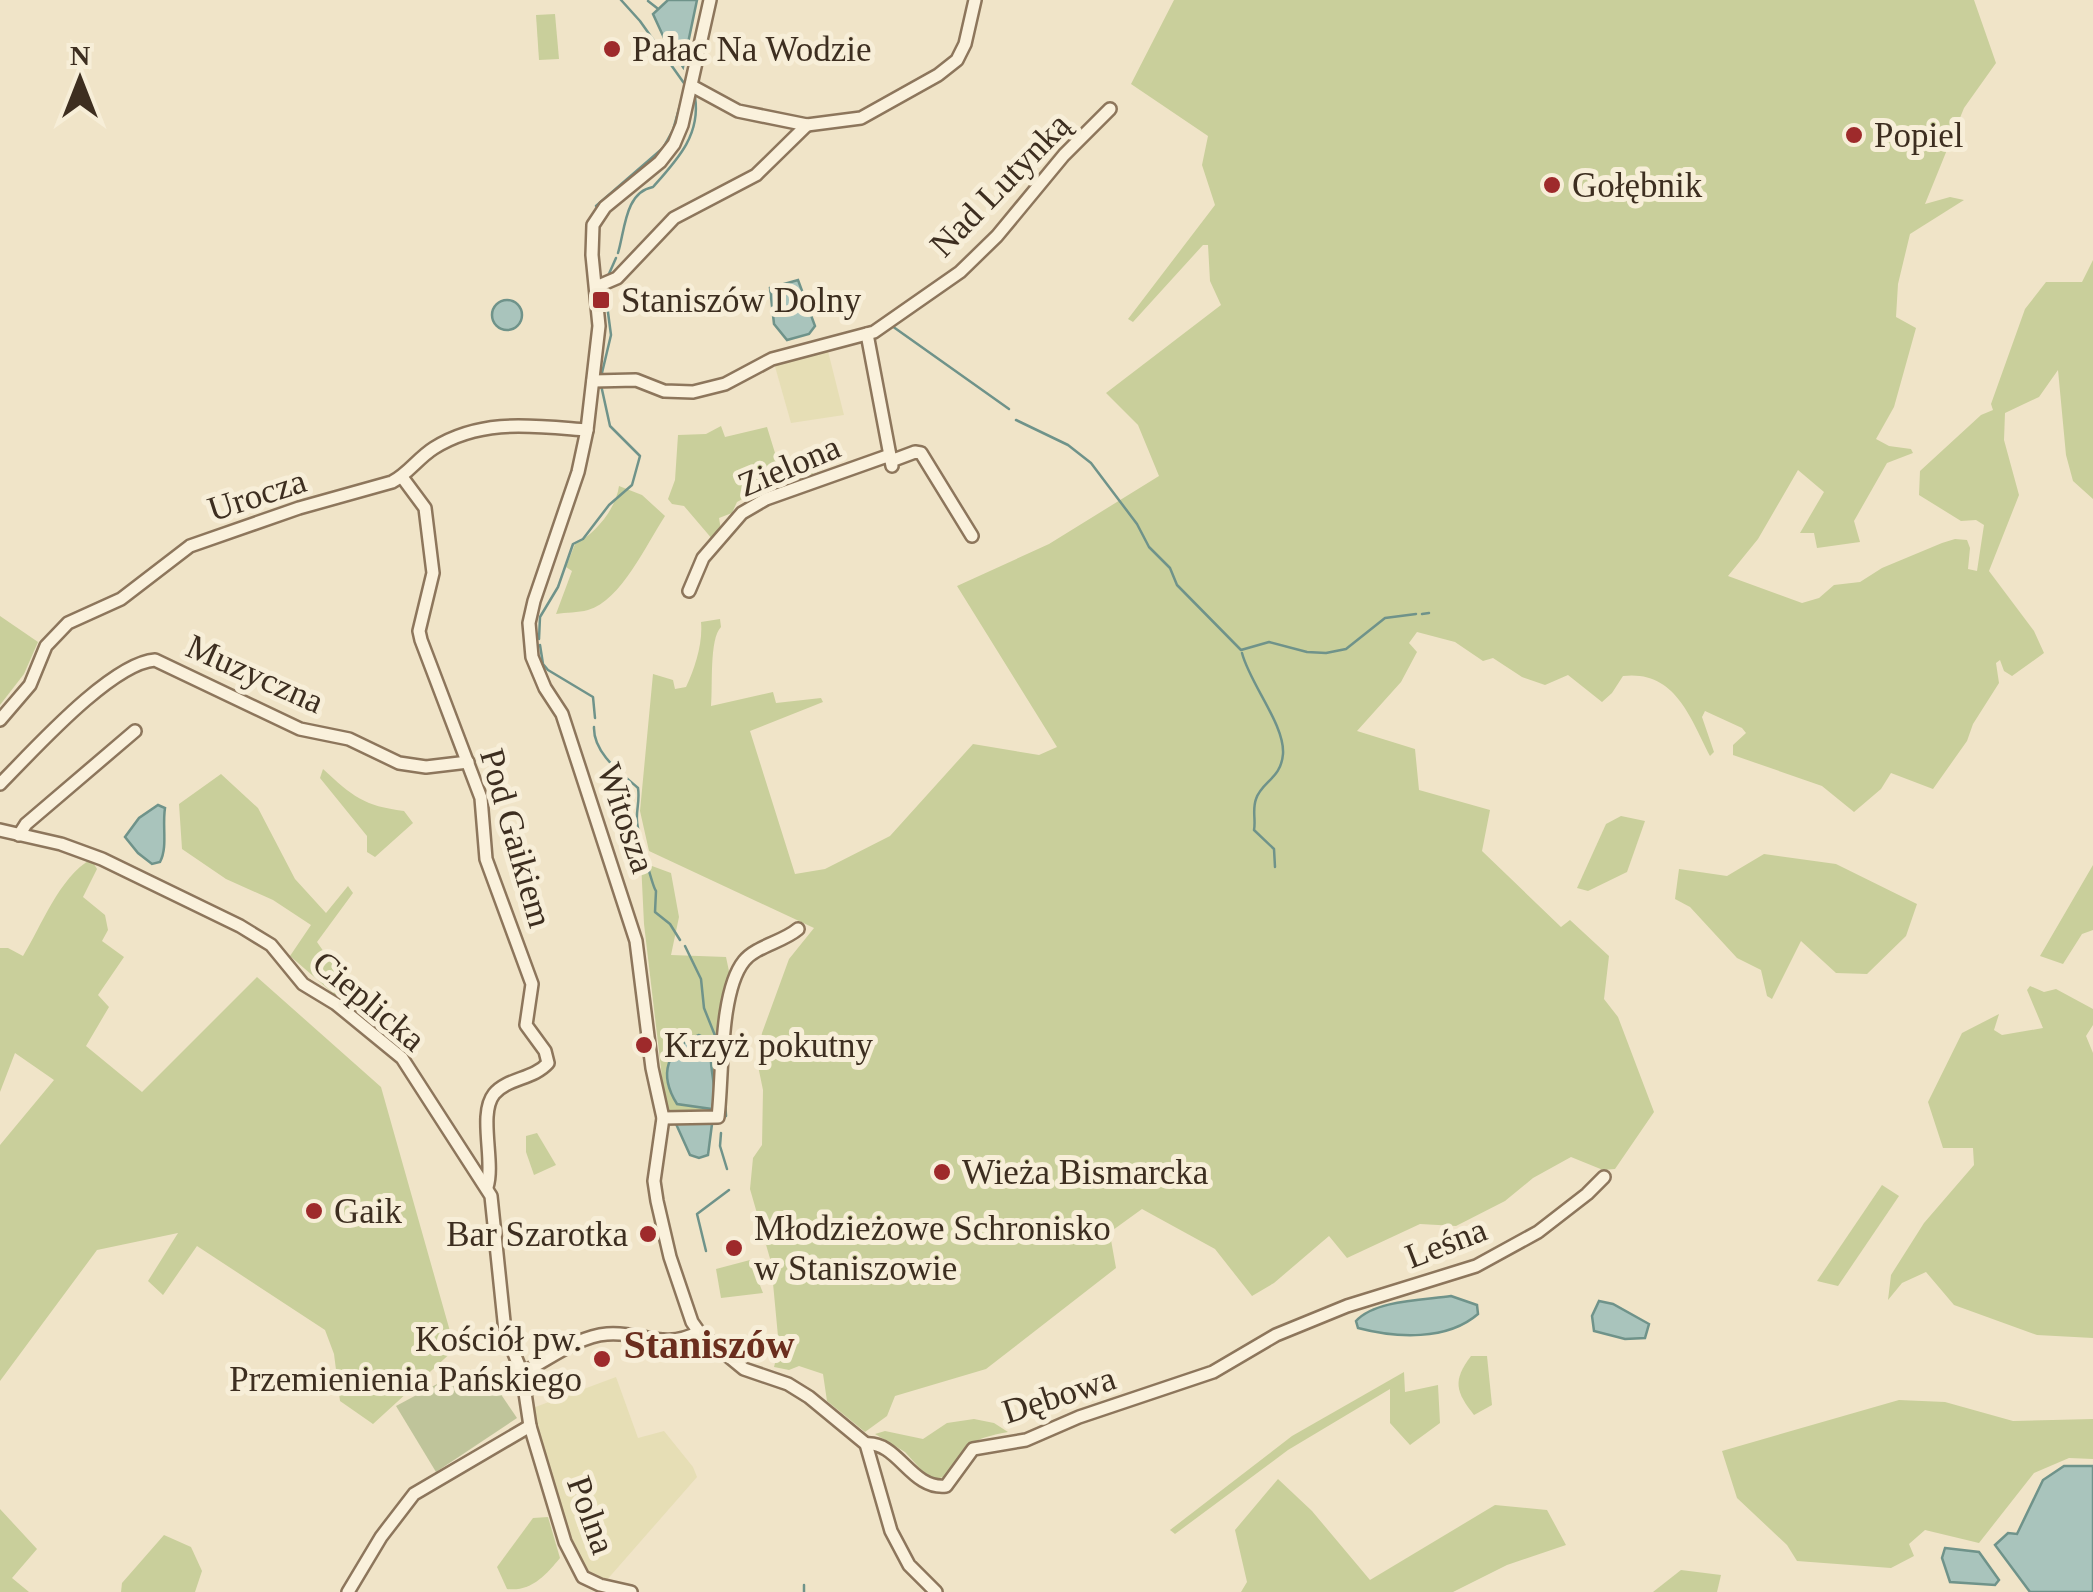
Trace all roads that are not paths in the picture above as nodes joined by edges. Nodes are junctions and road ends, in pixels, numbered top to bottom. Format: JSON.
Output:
{"nodes":[{"id":1,"x":710,"y":0,"type":"edge"},
{"id":2,"x":975,"y":0,"type":"edge"},
{"id":3,"x":692,"y":86,"type":"junction"},
{"id":4,"x":1110,"y":109,"type":"dead end"},
{"id":5,"x":808,"y":125,"type":"junction"},
{"id":6,"x":596,"y":287,"type":"junction"},
{"id":7,"x":866,"y":334,"type":"junction"},
{"id":8,"x":593,"y":381,"type":"junction"},
{"id":9,"x":587,"y":430,"type":"junction"},
{"id":10,"x":891,"y":461,"type":"junction"},
{"id":11,"x":402,"y":477,"type":"junction"},
{"id":12,"x":972,"y":536,"type":"dead end"},
{"id":13,"x":689,"y":590,"type":"dead end"},
{"id":14,"x":0,"y":720,"type":"edge"},
{"id":15,"x":134,"y":731,"type":"dead end"},
{"id":16,"x":468,"y":762,"type":"junction"},
{"id":17,"x":0,"y":784,"type":"edge"},
{"id":18,"x":0,"y":830,"type":"edge"},
{"id":19,"x":19,"y":834,"type":"junction"},
{"id":20,"x":798,"y":930,"type":"dead end"},
{"id":21,"x":663,"y":1118,"type":"junction"},
{"id":22,"x":1604,"y":1177,"type":"dead end"},
{"id":23,"x":487,"y":1187,"type":"junction"},
{"id":24,"x":1290,"y":1330,"type":"joint"},
{"id":25,"x":699,"y":1332,"type":"junction"},
{"id":26,"x":522,"y":1373,"type":"junction"},
{"id":27,"x":530,"y":1426,"type":"junction"},
{"id":28,"x":866,"y":1444,"type":"junction"},
{"id":29,"x":348,"y":1592,"type":"edge"},
{"id":30,"x":631,"y":1592,"type":"edge"},
{"id":31,"x":936,"y":1592,"type":"edge"}],
"edges":[{"from":1,"to":3,"type":"street","name":"Witosza"},
{"from":2,"to":5,"type":"street"},
{"from":3,"to":5,"type":"street"},
{"from":3,"to":6,"type":"street","name":"Witosza"},
{"from":4,"to":7,"type":"street","name":"Nad Lutynką"},
{"from":5,"to":6,"type":"street"},
{"from":6,"to":8,"type":"street","name":"Witosza"},
{"from":7,"to":8,"type":"street","name":"Nad Lutynką"},
{"from":7,"to":10,"type":"street"},
{"from":8,"to":9,"type":"street","name":"Witosza"},
{"from":9,"to":11,"type":"street","name":"Urocza"},
{"from":9,"to":21,"type":"street","name":"Witosza"},
{"from":10,"to":12,"type":"street","name":"Zielona"},
{"from":10,"to":13,"type":"street","name":"Zielona"},
{"from":11,"to":14,"type":"street","name":"Urocza"},
{"from":11,"to":16,"type":"street","name":"Pod Gaikiem"},
{"from":15,"to":19,"type":"street"},
{"from":16,"to":17,"type":"street","name":"Muzyczna"},
{"from":16,"to":23,"type":"street","name":"Pod Gaikiem"},
{"from":18,"to":19,"type":"street","name":"Cieplicka"},
{"from":19,"to":23,"type":"street","name":"Cieplicka"},
{"from":20,"to":21,"type":"street"},
{"from":21,"to":25,"type":"street","name":"Witosza"},
{"from":22,"to":24,"type":"street","name":"Leśna"},
{"from":23,"to":26,"type":"street","name":"Cieplicka"},
{"from":24,"to":28,"type":"street","name":"Dębowa"},
{"from":25,"to":26,"type":"street"},
{"from":25,"to":28,"type":"street","name":"Witosza"},
{"from":26,"to":27,"type":"street","name":"Cieplicka"},
{"from":27,"to":29,"type":"street"},
{"from":27,"to":30,"type":"street","name":"Polna"},
{"from":28,"to":31,"type":"street"}]}
